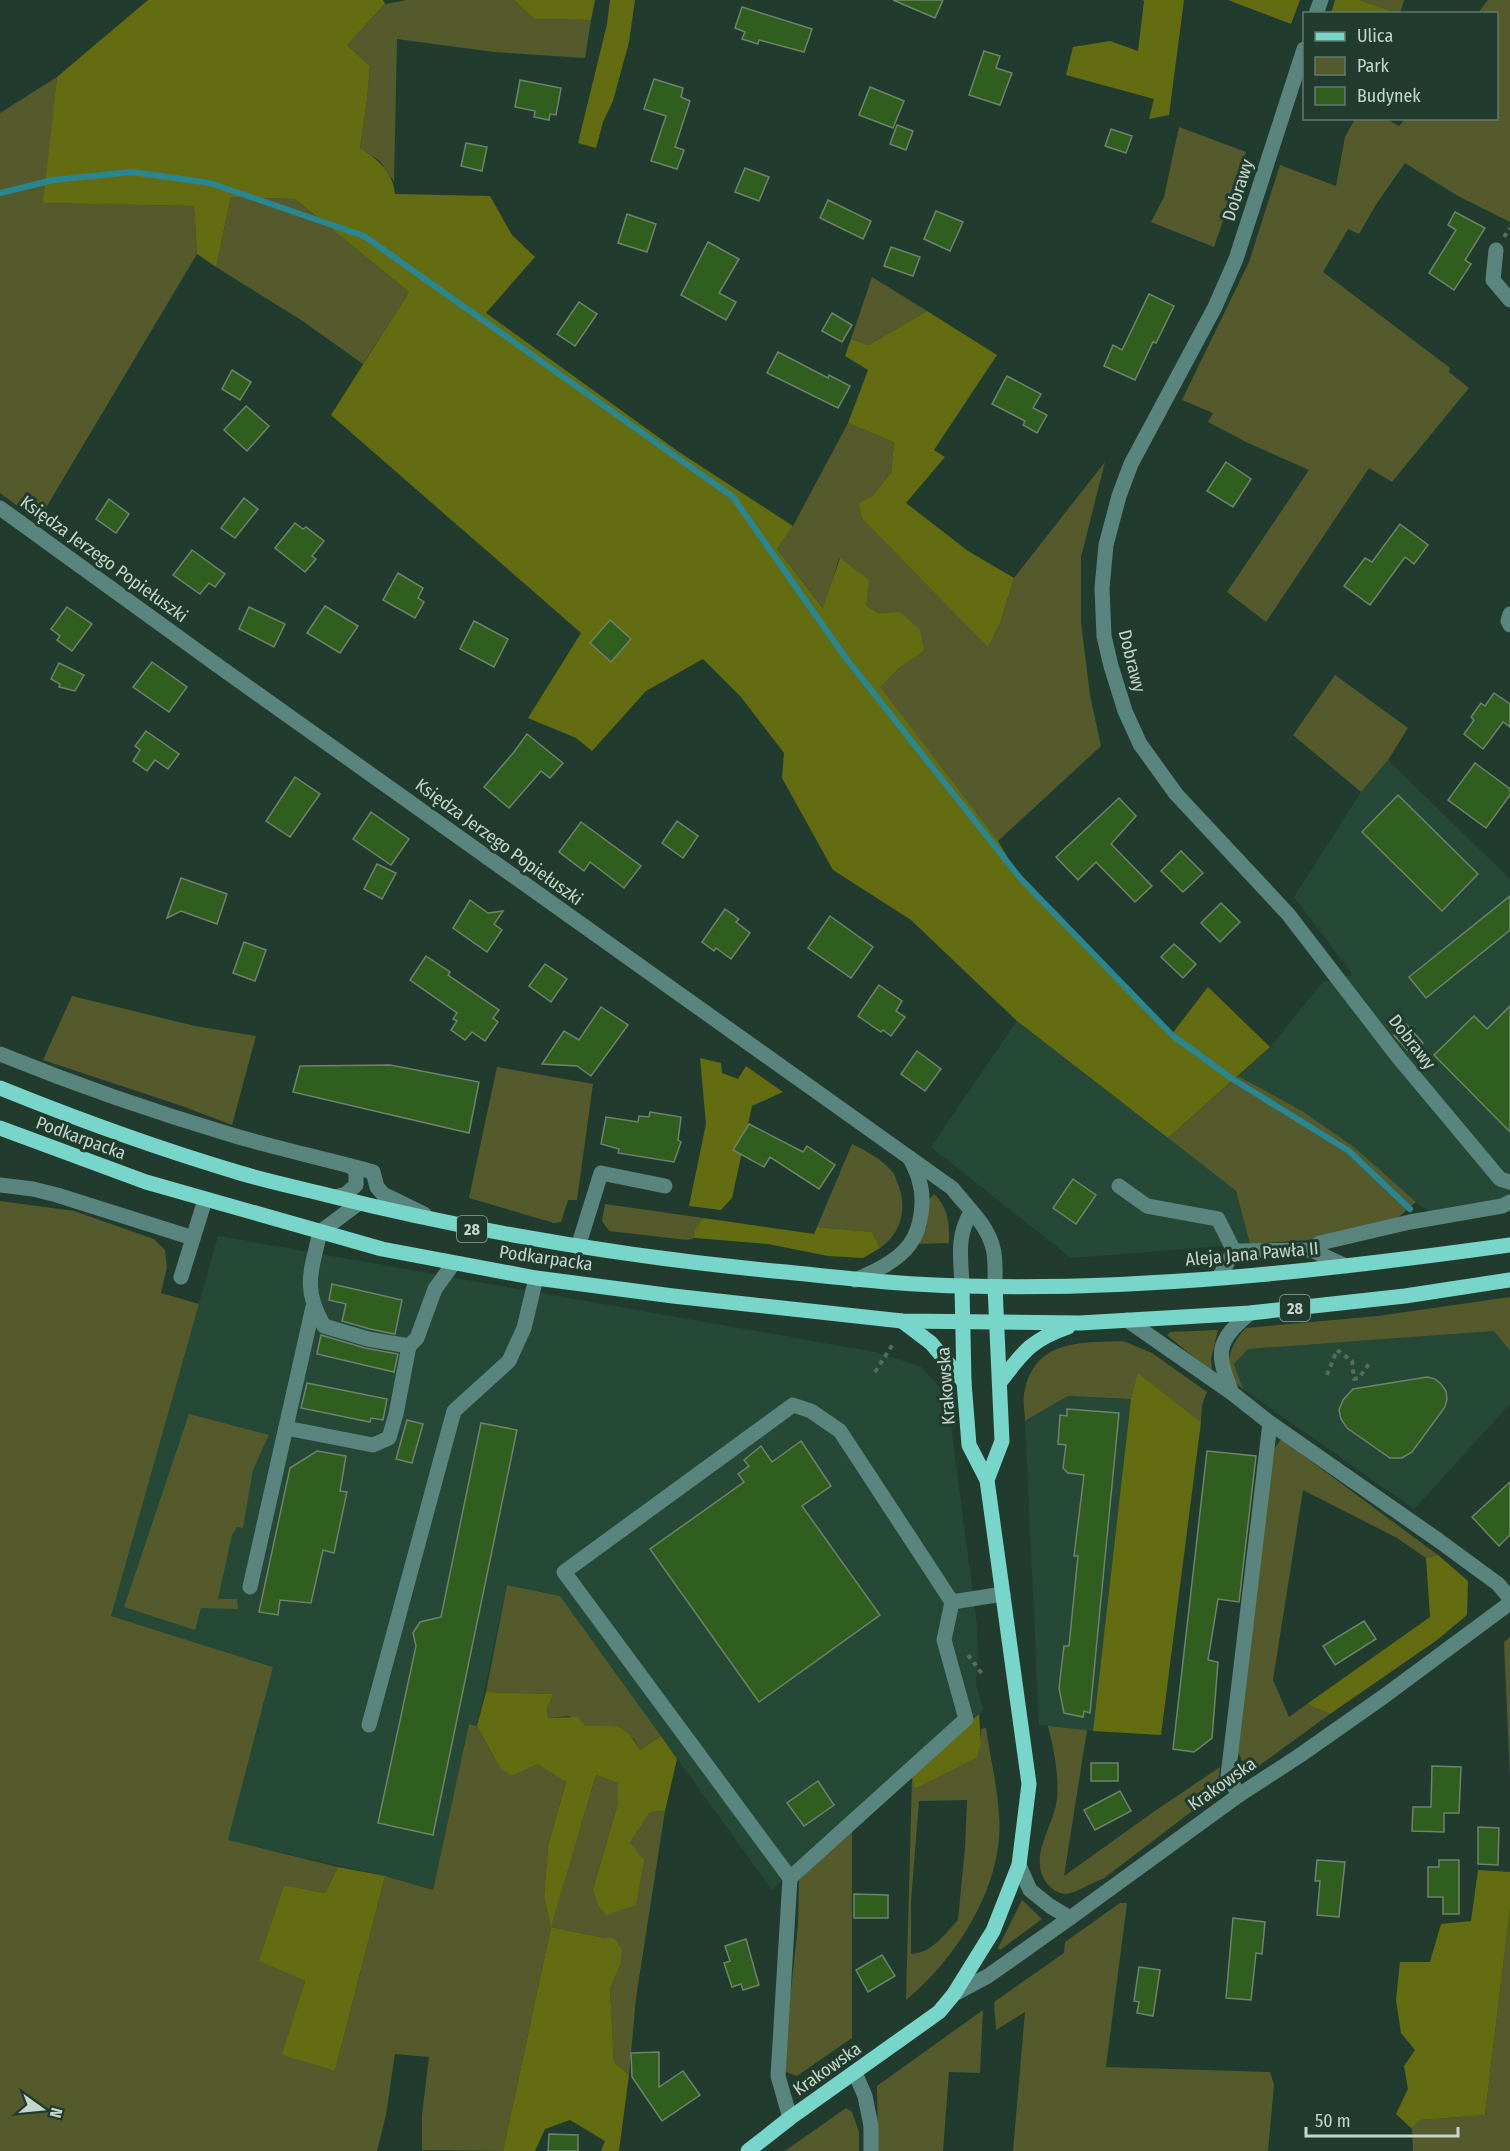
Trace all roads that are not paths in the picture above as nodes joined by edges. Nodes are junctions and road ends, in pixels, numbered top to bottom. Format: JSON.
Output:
{"nodes":[{"id":1,"x":1303,"y":55,"type":"edge"},
{"id":2,"x":1496,"y":250,"type":"dead end"},
{"id":3,"x":1510,"y":300,"type":"edge"},
{"id":4,"x":0,"y":508,"type":"edge"},
{"id":5,"x":1510,"y":614,"type":"edge"},
{"id":6,"x":1510,"y":625,"type":"edge"},
{"id":7,"x":0,"y":1054,"type":"edge"},
{"id":8,"x":0,"y":1088,"type":"edge"},
{"id":9,"x":0,"y":1128,"type":"edge"},
{"id":10,"x":910,"y":1158,"type":"junction"},
{"id":11,"x":351,"y":1166,"type":"junction"},
{"id":12,"x":1510,"y":1182,"type":"edge"},
{"id":13,"x":0,"y":1185,"type":"edge"},
{"id":14,"x":665,"y":1186,"type":"dead end"},
{"id":15,"x":1119,"y":1186,"type":"dead end"},
{"id":16,"x":336,"y":1197,"type":"junction"},
{"id":17,"x":205,"y":1200,"type":"junction"},
{"id":18,"x":1510,"y":1202,"type":"edge"},
{"id":19,"x":359,"y":1203,"type":"junction"},
{"id":20,"x":971,"y":1212,"type":"junction"},
{"id":21,"x":438,"y":1221,"type":"junction"},
{"id":22,"x":321,"y":1232,"type":"junction"},
{"id":23,"x":193,"y":1238,"type":"junction"},
{"id":24,"x":1510,"y":1245,"type":"edge"},
{"id":25,"x":578,"y":1247,"type":"junction"},
{"id":26,"x":1311,"y":1250,"type":"junction"},
{"id":27,"x":1234,"y":1251,"type":"junction"},
{"id":28,"x":453,"y":1264,"type":"junction"},
{"id":29,"x":1346,"y":1266,"type":"junction"},
{"id":30,"x":181,"y":1276,"type":"dead end"},
{"id":31,"x":1219,"y":1277,"type":"junction"},
{"id":32,"x":536,"y":1278,"type":"junction"},
{"id":33,"x":855,"y":1280,"type":"junction"},
{"id":34,"x":1510,"y":1280,"type":"edge"},
{"id":35,"x":962,"y":1286,"type":"junction"},
{"id":36,"x":995,"y":1287,"type":"junction"},
{"id":37,"x":313,"y":1307,"type":"junction"},
{"id":38,"x":1250,"y":1312,"type":"junction"},
{"id":39,"x":1127,"y":1320,"type":"junction"},
{"id":40,"x":902,"y":1321,"type":"junction"},
{"id":41,"x":961,"y":1322,"type":"junction"},
{"id":42,"x":997,"y":1323,"type":"junction"},
{"id":43,"x":1080,"y":1323,"type":"junction"},
{"id":44,"x":409,"y":1346,"type":"junction"},
{"id":45,"x":964,"y":1382,"type":"junction"},
{"id":46,"x":1000,"y":1382,"type":"junction"},
{"id":47,"x":1232,"y":1393,"type":"junction"},
{"id":48,"x":1270,"y":1423,"type":"junction"},
{"id":49,"x":286,"y":1428,"type":"junction"},
{"id":50,"x":987,"y":1480,"type":"junction"},
{"id":51,"x":250,"y":1587,"type":"dead end"},
{"id":52,"x":1003,"y":1594,"type":"junction"},
{"id":53,"x":1510,"y":1598,"type":"edge"},
{"id":54,"x":952,"y":1602,"type":"junction"},
{"id":55,"x":1510,"y":1603,"type":"edge"},
{"id":56,"x":369,"y":1725,"type":"dead end"},
{"id":57,"x":1239,"y":1795,"type":"junction"},
{"id":58,"x":1019,"y":1865,"type":"junction"},
{"id":59,"x":790,"y":1878,"type":"junction"},
{"id":60,"x":1070,"y":1918,"type":"junction"},
{"id":61,"x":954,"y":1994,"type":"junction"},
{"id":62,"x":855,"y":2073,"type":"junction"},
{"id":63,"x":790,"y":2118,"type":"junction"},
{"id":64,"x":748,"y":2151,"type":"edge"},
{"id":65,"x":871,"y":2151,"type":"edge"}],
"edges":[{"from":1,"to":12,"type":"street","name":"Dobrawy"},
{"from":2,"to":3,"type":"street"},
{"from":4,"to":10,"type":"street","name":"Księdza Jerzego Popiełuszki"},
{"from":5,"to":6,"type":"street"},
{"from":7,"to":11,"type":"street"},
{"from":8,"to":16,"type":"main road","name":"Podkarpacka","number":"28"},
{"from":9,"to":17,"type":"main road","name":"Podkarpacka","number":"28"},
{"from":10,"to":20,"type":"street","name":"Księdza Jerzego Popiełuszki"},
{"from":10,"to":33,"type":"street"},
{"from":11,"to":16,"type":"street"},
{"from":11,"to":21,"type":"street","name":"Podkarpacka"},
{"from":13,"to":23,"type":"street"},
{"from":14,"to":25,"type":"street"},
{"from":15,"to":27,"type":"street"},
{"from":16,"to":19,"type":"main road","name":"Podkarpacka","number":"28"},
{"from":17,"to":22,"type":"main road","name":"Podkarpacka","number":"28"},
{"from":17,"to":23,"type":"street"},
{"from":18,"to":26,"type":"street"},
{"from":19,"to":21,"type":"main road","name":"Podkarpacka","number":"28"},
{"from":19,"to":22,"type":"street"},
{"from":20,"to":35,"type":"street"},
{"from":20,"to":36,"type":"street","name":"Księdza Jerzego Popiełuszki"},
{"from":21,"to":25,"type":"main road","name":"Podkarpacka","number":"28"},
{"from":22,"to":28,"type":"main road","name":"Podkarpacka","number":"28"},
{"from":22,"to":37,"type":"street"},
{"from":23,"to":30,"type":"street"},
{"from":24,"to":29,"type":"main road","name":"Aleja Jana Pawła II","number":"28"},
{"from":25,"to":33,"type":"main road","name":"Podkarpacka","number":"28"},
{"from":26,"to":27,"type":"street"},
{"from":26,"to":29,"type":"street"},
{"from":27,"to":31,"type":"street"},
{"from":28,"to":32,"type":"main road","name":"Podkarpacka","number":"28"},
{"from":28,"to":44,"type":"street"},
{"from":29,"to":31,"type":"main road","name":"Aleja Jana Pawła II","number":"28"},
{"from":31,"to":36,"type":"main road","name":"Aleja Jana Pawła II","number":"28"},
{"from":32,"to":40,"type":"main road","name":"Podkarpacka","number":"28"},
{"from":32,"to":56,"type":"street"},
{"from":33,"to":35,"type":"main road","name":"Podkarpacka","number":"28"},
{"from":34,"to":38,"type":"main road","number":"28"},
{"from":35,"to":36,"type":"main road","number":"28"},
{"from":35,"to":41,"type":"main road"},
{"from":36,"to":42,"type":"main road","name":"Księdza Jerzego Popiełuszki"},
{"from":37,"to":44,"type":"street"},
{"from":37,"to":49,"type":"street"},
{"from":38,"to":39,"type":"main road","number":"28"},
{"from":38,"to":47,"type":"street"},
{"from":39,"to":43,"type":"main road","number":"28"},
{"from":39,"to":47,"type":"street"},
{"from":40,"to":41,"type":"main road","name":"Podkarpacka","number":"28"},
{"from":40,"to":45,"type":"main road"},
{"from":41,"to":42,"type":"main road","name":"Podkarpacka","number":"28"},
{"from":41,"to":45,"type":"main road","name":"Krakowska"},
{"from":42,"to":43,"type":"main road","number":"28"},
{"from":42,"to":46,"type":"main road","name":"Krakowska"},
{"from":43,"to":46,"type":"main road"},
{"from":44,"to":49,"type":"street"},
{"from":45,"to":50,"type":"main road","name":"Krakowska"},
{"from":46,"to":50,"type":"main road","name":"Krakowska"},
{"from":47,"to":48,"type":"street"},
{"from":48,"to":53,"type":"street"},
{"from":48,"to":57,"type":"street"},
{"from":49,"to":51,"type":"street"},
{"from":50,"to":52,"type":"main road","name":"Krakowska"},
{"from":52,"to":54,"type":"street"},
{"from":52,"to":58,"type":"main road","name":"Krakowska"},
{"from":54,"to":59,"type":"street"},
{"from":54,"to":59,"type":"street"},
{"from":55,"to":57,"type":"street","name":"Krakowska"},
{"from":57,"to":60,"type":"street","name":"Krakowska"},
{"from":58,"to":60,"type":"street"},
{"from":58,"to":61,"type":"main road","name":"Krakowska"},
{"from":59,"to":63,"type":"street"},
{"from":60,"to":61,"type":"street","name":"Krakowska"},
{"from":61,"to":62,"type":"main road","name":"Krakowska"},
{"from":62,"to":63,"type":"main road","name":"Krakowska"},
{"from":62,"to":65,"type":"street"},
{"from":63,"to":64,"type":"main road","name":"Krakowska"}]}
